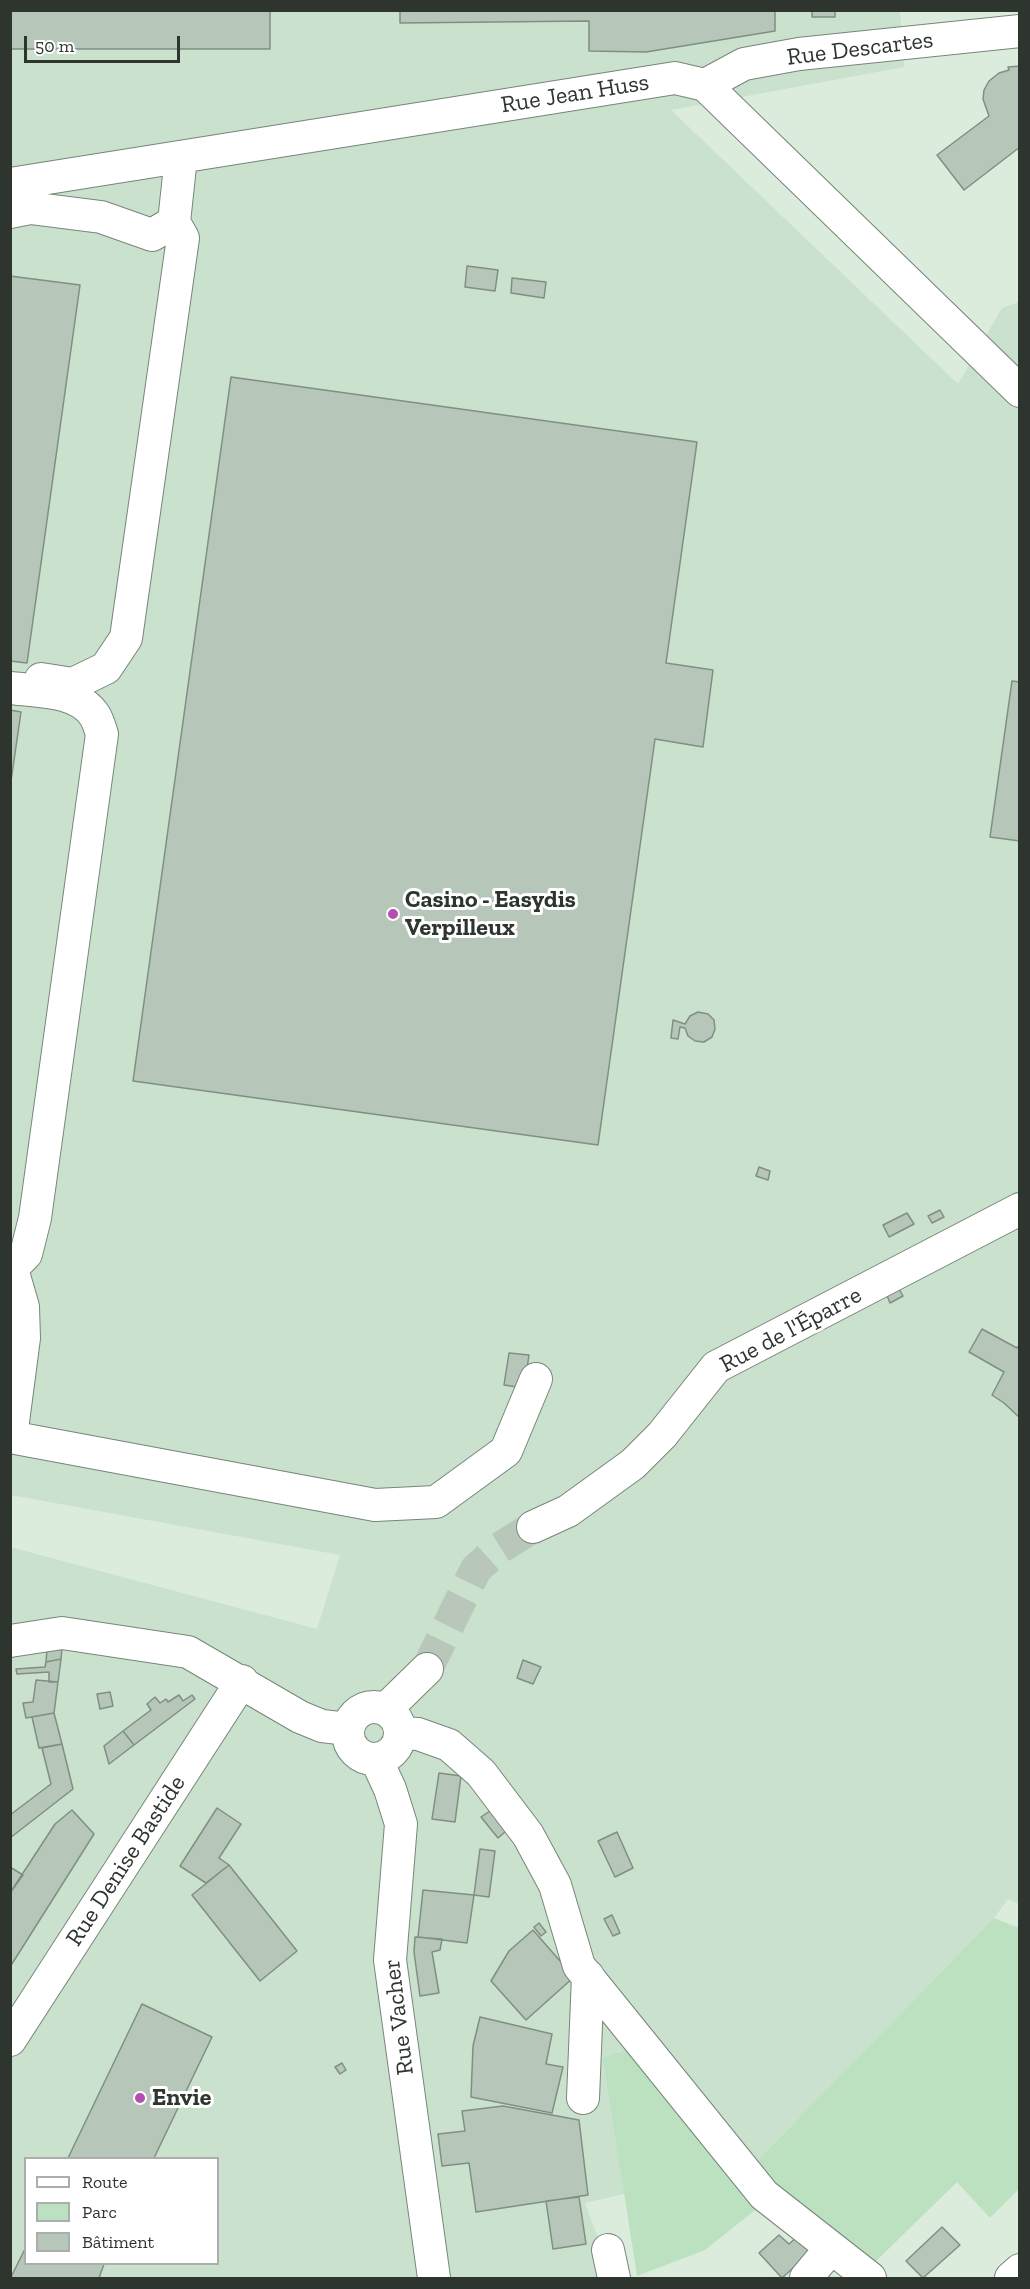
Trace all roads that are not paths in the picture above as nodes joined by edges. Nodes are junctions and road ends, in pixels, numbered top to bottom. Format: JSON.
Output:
{"nodes":[{"id":1,"x":1020,"y":31,"type":"edge"},
{"id":2,"x":705,"y":85,"type":"junction"},
{"id":3,"x":181,"y":157,"type":"junction"},
{"id":4,"x":10,"y":184,"type":"edge"},
{"id":5,"x":10,"y":212,"type":"edge"},
{"id":6,"x":163,"y":229,"type":"junction"},
{"id":7,"x":1020,"y":391,"type":"edge"},
{"id":8,"x":10,"y":674,"type":"edge"},
{"id":9,"x":10,"y":688,"type":"edge"},
{"id":10,"x":1017,"y":1215,"type":"edge"},
{"id":11,"x":11,"y":1270,"type":"edge"},
{"id":12,"x":536,"y":1379,"type":"dead end"},
{"id":13,"x":11,"y":1437,"type":"edge"},
{"id":14,"x":533,"y":1527,"type":"tunnel mouth"},
{"id":15,"x":10,"y":1641,"type":"edge"},
{"id":16,"x":427,"y":1669,"type":"tunnel mouth"},
{"id":17,"x":242,"y":1681,"type":"junction"},
{"id":18,"x":393,"y":1721,"type":"junction"},
{"id":19,"x":348,"y":1729,"type":"junction"},
{"id":20,"x":376,"y":1759,"type":"junction"},
{"id":21,"x":588,"y":1976,"type":"junction"},
{"id":22,"x":10,"y":2040,"type":"edge"},
{"id":23,"x":583,"y":2098,"type":"dead end"},
{"id":24,"x":831,"y":2248,"type":"junction"},
{"id":25,"x":1020,"y":2270,"type":"edge"},
{"id":26,"x":434,"y":2278,"type":"edge"},
{"id":27,"x":806,"y":2278,"type":"edge"},
{"id":28,"x":870,"y":2278,"type":"edge"},
{"id":29,"x":1011,"y":2278,"type":"edge"}],
"edges":[{"from":1,"to":2,"type":"street","name":"Rue Descartes"},
{"from":2,"to":3,"type":"street","name":"Rue Jean Huss"},
{"from":2,"to":7,"type":"street"},
{"from":3,"to":4,"type":"street","name":"Rue Jean Huss"},
{"from":3,"to":6,"type":"street"},
{"from":5,"to":6,"type":"street"},
{"from":6,"to":8,"type":"street"},
{"from":9,"to":11,"type":"street"},
{"from":10,"to":14,"type":"street","name":"Rue de l'Éparre"},
{"from":11,"to":13,"type":"street"},
{"from":12,"to":13,"type":"street"},
{"from":15,"to":17,"type":"street"},
{"from":16,"to":18,"type":"street"},
{"from":17,"to":19,"type":"street"},
{"from":17,"to":22,"type":"street","name":"Rue Denise Bastide"},
{"from":18,"to":19,"type":"street"},
{"from":18,"to":20,"type":"street"},
{"from":18,"to":21,"type":"street"},
{"from":19,"to":20,"type":"street"},
{"from":20,"to":26,"type":"street","name":"Rue Vacher"},
{"from":21,"to":23,"type":"street"},
{"from":21,"to":24,"type":"street"},
{"from":24,"to":27,"type":"street"},
{"from":24,"to":28,"type":"street"},
{"from":25,"to":29,"type":"street"}]}
